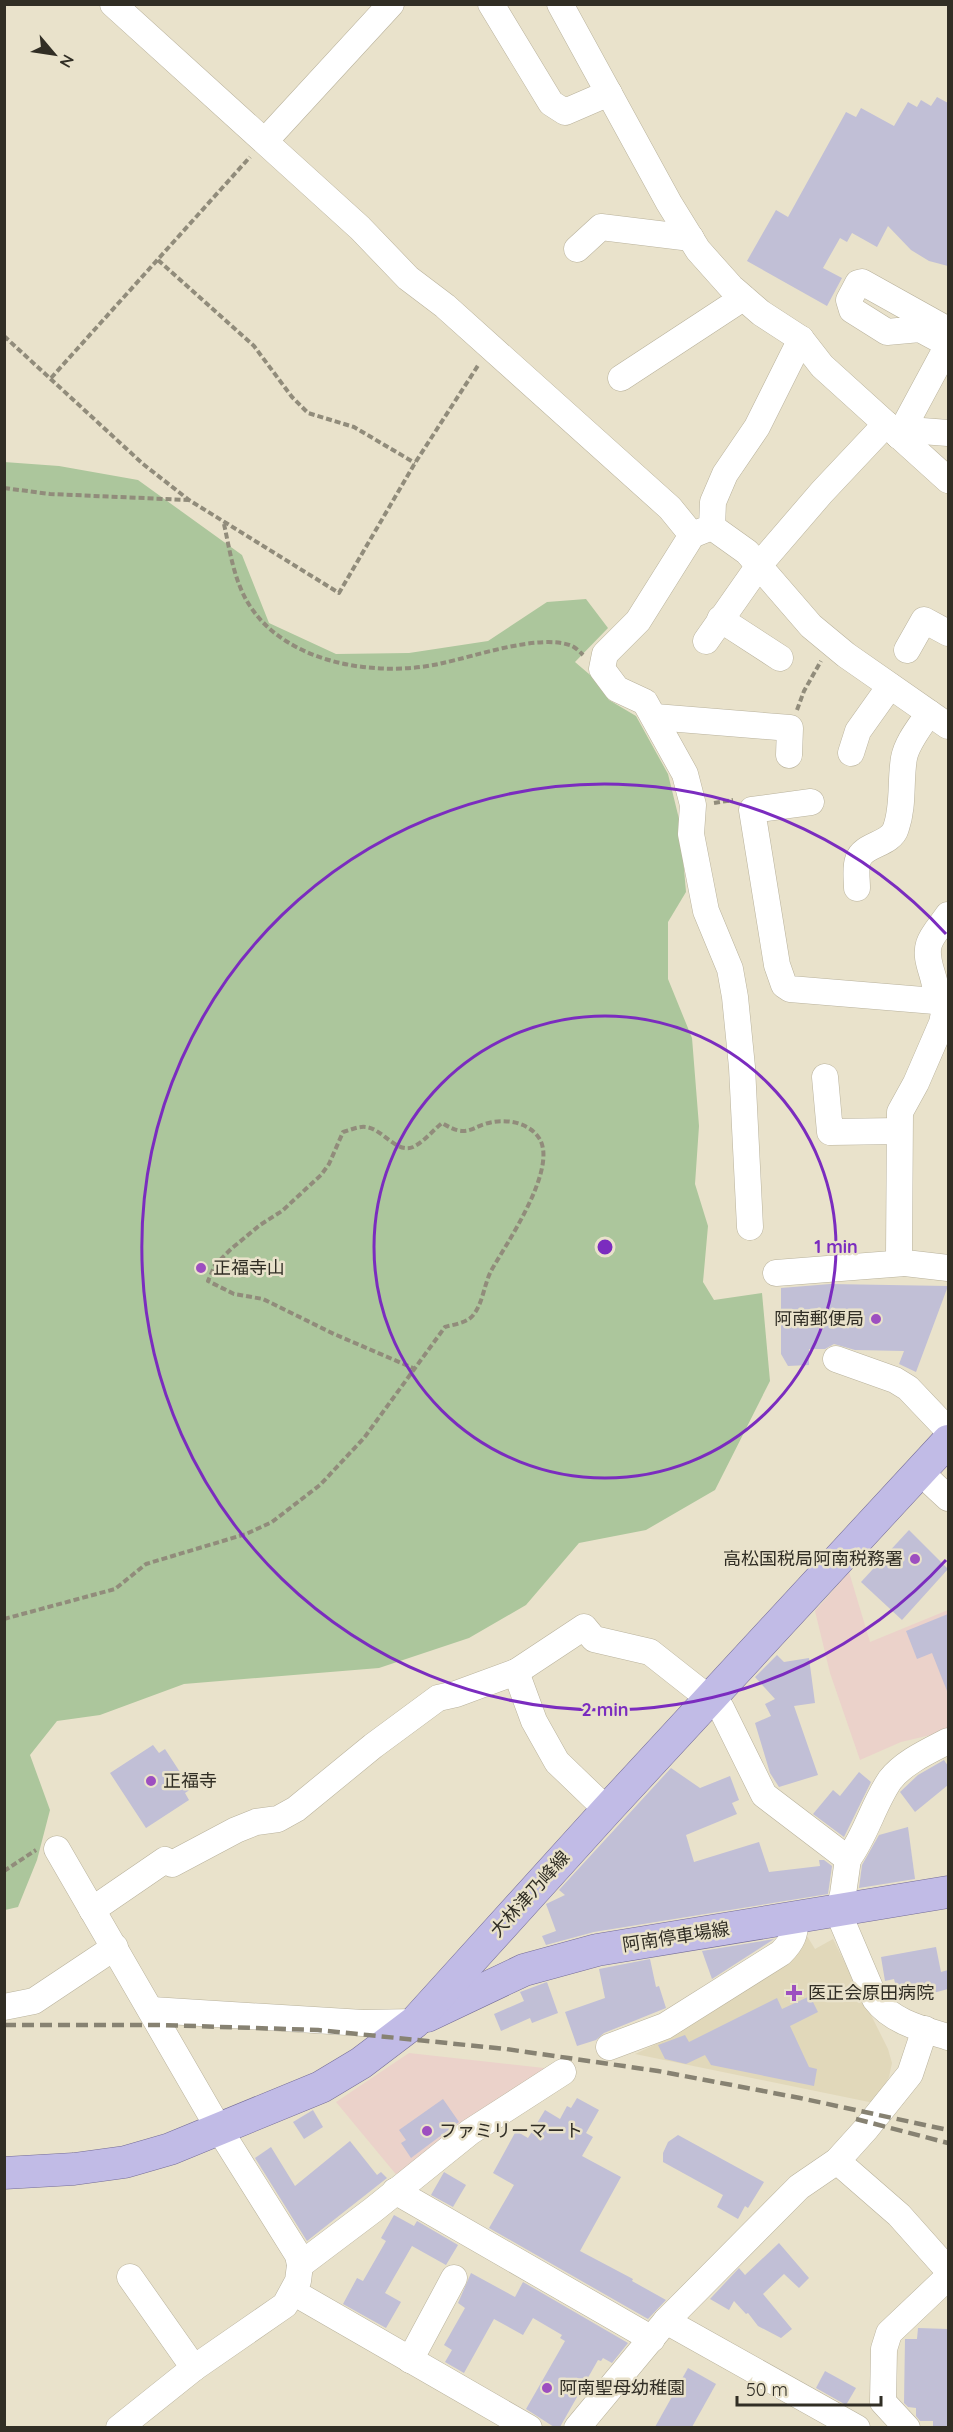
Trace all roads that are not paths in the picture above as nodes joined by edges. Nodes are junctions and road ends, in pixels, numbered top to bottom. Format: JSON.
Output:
{"nodes":[{"id":1,"x":112,"y":4,"type":"edge"},
{"id":2,"x":392,"y":4,"type":"edge"},
{"id":3,"x":491,"y":4,"type":"edge"},
{"id":4,"x":560,"y":4,"type":"edge"},
{"id":5,"x":609,"y":93,"type":"junction"},
{"id":6,"x":265,"y":141,"type":"junction"},
{"id":7,"x":691,"y":238,"type":"junction"},
{"id":8,"x":577,"y":249,"type":"dead end"},
{"id":9,"x":743,"y":298,"type":"junction"},
{"id":10,"x":948,"y":330,"type":"edge"},
{"id":11,"x":801,"y":339,"type":"junction"},
{"id":12,"x":948,"y":345,"type":"edge"},
{"id":13,"x":621,"y":378,"type":"dead end"},
{"id":14,"x":893,"y":430,"type":"junction"},
{"id":15,"x":948,"y":433,"type":"edge"},
{"id":16,"x":948,"y":480,"type":"edge"},
{"id":17,"x":702,"y":531,"type":"junction"},
{"id":18,"x":760,"y":564,"type":"junction"},
{"id":19,"x":720,"y":619,"type":"junction"},
{"id":20,"x":948,"y":633,"type":"edge"},
{"id":21,"x":706,"y":641,"type":"dead end"},
{"id":22,"x":907,"y":650,"type":"dead end"},
{"id":23,"x":780,"y":658,"type":"dead end"},
{"id":24,"x":890,"y":686,"type":"junction"},
{"id":25,"x":655,"y":717,"type":"junction"},
{"id":26,"x":939,"y":720,"type":"edge"},
{"id":27,"x":851,"y":753,"type":"dead end"},
{"id":28,"x":789,"y":755,"type":"dead end"},
{"id":29,"x":811,"y":802,"type":"dead end"},
{"id":30,"x":857,"y":888,"type":"dead end"},
{"id":31,"x":948,"y":915,"type":"edge"},
{"id":32,"x":942,"y":1009,"type":"edge"},
{"id":33,"x":825,"y":1077,"type":"dead end"},
{"id":34,"x":899,"y":1131,"type":"junction"},
{"id":35,"x":750,"y":1227,"type":"dead end"},
{"id":36,"x":905,"y":1263,"type":"junction"},
{"id":37,"x":948,"y":1268,"type":"edge"},
{"id":38,"x":776,"y":1273,"type":"dead end"},
{"id":39,"x":836,"y":1359,"type":"dead end"},
{"id":40,"x":948,"y":1430,"type":"edge"},
{"id":41,"x":948,"y":1441,"type":"edge"},
{"id":42,"x":920,"y":1472,"type":"junction"},
{"id":43,"x":948,"y":1498,"type":"edge"},
{"id":44,"x":516,"y":1672,"type":"junction"},
{"id":45,"x":710,"y":1700,"type":"junction"},
{"id":46,"x":948,"y":1741,"type":"edge"},
{"id":47,"x":607,"y":1810,"type":"junction"},
{"id":48,"x":57,"y":1849,"type":"road end"},
{"id":49,"x":848,"y":1858,"type":"junction"},
{"id":50,"x":948,"y":1892,"type":"edge"},
{"id":51,"x":92,"y":1910,"type":"junction"},
{"id":52,"x":837,"y":1911,"type":"junction"},
{"id":53,"x":795,"y":1918,"type":"junction"},
{"id":54,"x":115,"y":1947,"type":"junction"},
{"id":55,"x":4,"y":2007,"type":"edge"},
{"id":56,"x":152,"y":2010,"type":"junction"},
{"id":57,"x":415,"y":2022,"type":"junction"},
{"id":58,"x":937,"y":2033,"type":"edge"},
{"id":59,"x":609,"y":2047,"type":"dead end"},
{"id":60,"x":563,"y":2072,"type":"dead end"},
{"id":61,"x":219,"y":2129,"type":"junction"},
{"id":62,"x":837,"y":2161,"type":"junction"},
{"id":63,"x":4,"y":2173,"type":"edge"},
{"id":64,"x":395,"y":2191,"type":"junction"},
{"id":65,"x":300,"y":2265,"type":"junction"},
{"id":66,"x":948,"y":2270,"type":"edge"},
{"id":67,"x":130,"y":2277,"type":"dead end"},
{"id":68,"x":948,"y":2277,"type":"edge"},
{"id":69,"x":454,"y":2278,"type":"dead end"},
{"id":70,"x":293,"y":2292,"type":"junction"},
{"id":71,"x":659,"y":2330,"type":"junction"},
{"id":72,"x":410,"y":2360,"type":"junction"},
{"id":73,"x":194,"y":2368,"type":"junction"},
{"id":74,"x":119,"y":2427,"type":"edge"},
{"id":75,"x":529,"y":2427,"type":"edge"},
{"id":76,"x":577,"y":2427,"type":"edge"},
{"id":77,"x":857,"y":2427,"type":"edge"},
{"id":78,"x":907,"y":2427,"type":"edge"}],
"edges":[{"from":1,"to":6,"type":"street"},
{"from":2,"to":6,"type":"street"},
{"from":3,"to":5,"type":"street"},
{"from":4,"to":5,"type":"street"},
{"from":5,"to":7,"type":"street"},
{"from":6,"to":17,"type":"street"},
{"from":7,"to":8,"type":"street"},
{"from":7,"to":9,"type":"street"},
{"from":9,"to":11,"type":"street"},
{"from":9,"to":13,"type":"street"},
{"from":10,"to":12,"type":"street"},
{"from":11,"to":14,"type":"street"},
{"from":11,"to":17,"type":"street"},
{"from":12,"to":14,"type":"street"},
{"from":14,"to":15,"type":"street"},
{"from":14,"to":16,"type":"street"},
{"from":14,"to":18,"type":"street"},
{"from":17,"to":18,"type":"street"},
{"from":17,"to":25,"type":"street"},
{"from":18,"to":19,"type":"street"},
{"from":18,"to":24,"type":"street"},
{"from":19,"to":21,"type":"street"},
{"from":19,"to":23,"type":"street"},
{"from":20,"to":22,"type":"street"},
{"from":24,"to":26,"type":"street"},
{"from":24,"to":27,"type":"street"},
{"from":25,"to":28,"type":"street"},
{"from":25,"to":35,"type":"street"},
{"from":26,"to":30,"type":"street"},
{"from":29,"to":32,"type":"street"},
{"from":31,"to":32,"type":"street"},
{"from":32,"to":34,"type":"street"},
{"from":33,"to":34,"type":"street"},
{"from":34,"to":36,"type":"street"},
{"from":36,"to":37,"type":"street"},
{"from":36,"to":38,"type":"street"},
{"from":39,"to":40,"type":"street"},
{"from":41,"to":42,"type":"main road","name":"大林津乃峰線"},
{"from":42,"to":43,"type":"street"},
{"from":42,"to":45,"type":"main road","name":"大林津乃峰線"},
{"from":44,"to":45,"type":"street"},
{"from":44,"to":47,"type":"street"},
{"from":44,"to":51,"type":"street"},
{"from":45,"to":47,"type":"main road","name":"大林津乃峰線"},
{"from":45,"to":49,"type":"street"},
{"from":46,"to":49,"type":"street"},
{"from":47,"to":57,"type":"main road","name":"大林津乃峰線"},
{"from":48,"to":51,"type":"street"},
{"from":49,"to":52,"type":"street"},
{"from":50,"to":52,"type":"main road","name":"阿南停車場線"},
{"from":51,"to":54,"type":"street"},
{"from":52,"to":53,"type":"main road","name":"阿南停車場線"},
{"from":52,"to":58,"type":"street"},
{"from":53,"to":57,"type":"main road","name":"阿南停車場線"},
{"from":53,"to":59,"type":"street"},
{"from":54,"to":55,"type":"street"},
{"from":54,"to":56,"type":"street"},
{"from":56,"to":57,"type":"street"},
{"from":56,"to":61,"type":"street"},
{"from":57,"to":61,"type":"main road","name":"大林津乃峰線"},
{"from":58,"to":62,"type":"street"},
{"from":60,"to":64,"type":"street"},
{"from":61,"to":63,"type":"main road","name":"大林津乃峰線"},
{"from":61,"to":65,"type":"street"},
{"from":62,"to":66,"type":"street"},
{"from":62,"to":71,"type":"street"},
{"from":64,"to":65,"type":"street"},
{"from":64,"to":71,"type":"street"},
{"from":65,"to":70,"type":"street"},
{"from":67,"to":73,"type":"street"},
{"from":68,"to":78,"type":"street"},
{"from":69,"to":72,"type":"street"},
{"from":70,"to":72,"type":"street"},
{"from":70,"to":73,"type":"street"},
{"from":71,"to":76,"type":"street"},
{"from":71,"to":77,"type":"street"},
{"from":72,"to":75,"type":"street"},
{"from":73,"to":74,"type":"street"}]}
